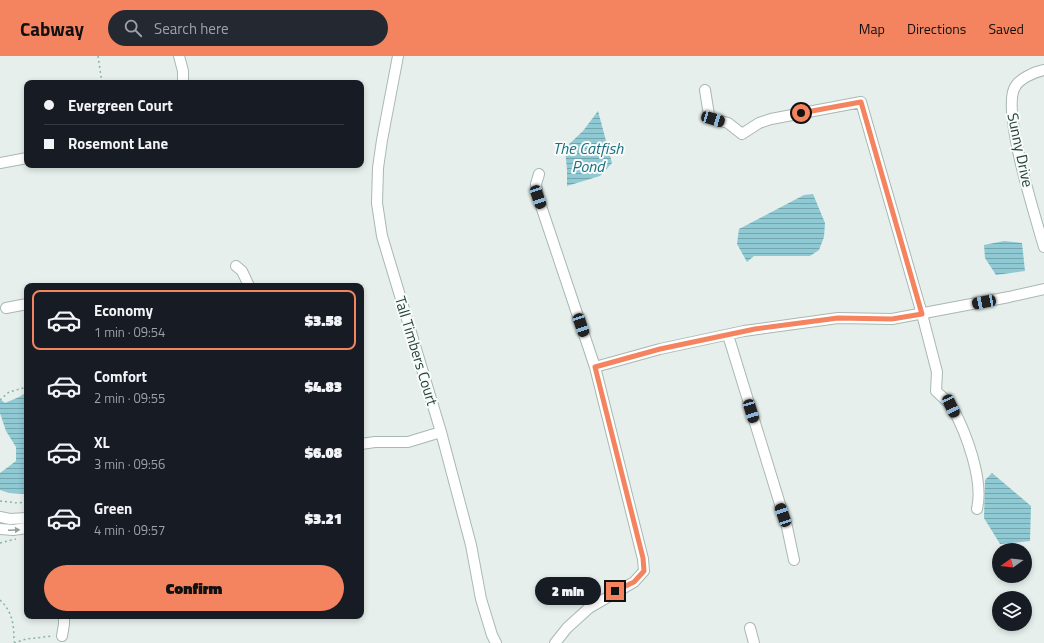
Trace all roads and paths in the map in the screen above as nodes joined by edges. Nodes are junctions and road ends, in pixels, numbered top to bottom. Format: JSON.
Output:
{"nodes":[{"id":1,"x":98,"y":56,"type":"edge"},
{"id":2,"x":179,"y":56,"type":"edge"},
{"id":3,"x":398,"y":56,"type":"edge"},
{"id":4,"x":1044,"y":70,"type":"edge"},
{"id":5,"x":102,"y":80,"type":"edge"},
{"id":6,"x":183,"y":80,"type":"edge"},
{"id":7,"x":705,"y":90,"type":"dead end"},
{"id":8,"x":24,"y":159,"type":"edge"},
{"id":9,"x":0,"y":163,"type":"edge"},
{"id":10,"x":538,"y":174,"type":"dead end"},
{"id":11,"x":1044,"y":247,"type":"edge"},
{"id":12,"x":236,"y":266,"type":"dead end"},
{"id":13,"x":248,"y":283,"type":"edge"},
{"id":14,"x":1044,"y":289,"type":"edge"},
{"id":15,"x":24,"y":305,"type":"edge"},
{"id":16,"x":6,"y":308,"type":"dead end"},
{"id":17,"x":922,"y":314,"type":"junction"},
{"id":18,"x":728,"y":335,"type":"junction"},
{"id":19,"x":595,"y":367,"type":"junction"},
{"id":20,"x":24,"y":387,"type":"edge"},
{"id":21,"x":0,"y":400,"type":"edge"},
{"id":22,"x":441,"y":432,"type":"junction"},
{"id":23,"x":364,"y":444,"type":"edge"},
{"id":24,"x":0,"y":501,"type":"edge"},
{"id":25,"x":24,"y":502,"type":"edge"},
{"id":26,"x":977,"y":509,"type":"dead end"},
{"id":27,"x":0,"y":517,"type":"edge"},
{"id":28,"x":24,"y":518,"type":"edge"},
{"id":29,"x":24,"y":528,"type":"edge"},
{"id":30,"x":0,"y":529,"type":"edge"},
{"id":31,"x":794,"y":560,"type":"dead end"},
{"id":32,"x":0,"y":600,"type":"edge"},
{"id":33,"x":64,"y":619,"type":"edge"},
{"id":34,"x":750,"y":628,"type":"dead end"},
{"id":35,"x":62,"y":636,"type":"joint"},
{"id":36,"x":14,"y":643,"type":"edge"},
{"id":37,"x":496,"y":643,"type":"edge"},
{"id":38,"x":555,"y":643,"type":"edge"},
{"id":39,"x":754,"y":643,"type":"edge"}],
"edges":[{"from":1,"to":5,"type":"path"},
{"from":2,"to":6,"type":"street"},
{"from":3,"to":22,"type":"street","name":"Tall Timbers Court"},
{"from":4,"to":11,"type":"street","name":"Sunny Drive"},
{"from":7,"to":17,"type":"street"},
{"from":8,"to":9,"type":"street"},
{"from":10,"to":19,"type":"street"},
{"from":12,"to":13,"type":"street"},
{"from":14,"to":17,"type":"street"},
{"from":15,"to":16,"type":"street"},
{"from":17,"to":18,"type":"street"},
{"from":17,"to":26,"type":"street"},
{"from":18,"to":19,"type":"street"},
{"from":18,"to":31,"type":"street"},
{"from":19,"to":38,"type":"street"},
{"from":20,"to":21,"type":"path"},
{"from":22,"to":23,"type":"street"},
{"from":22,"to":37,"type":"street","name":"Tall Timbers Court"},
{"from":24,"to":25,"type":"path"},
{"from":27,"to":28,"type":"street"},
{"from":30,"to":29,"type":"street","one_way":true},
{"from":32,"to":36,"type":"path"},
{"from":33,"to":35,"type":"street"},
{"from":34,"to":39,"type":"street"},
{"from":35,"to":36,"type":"path"}]}
